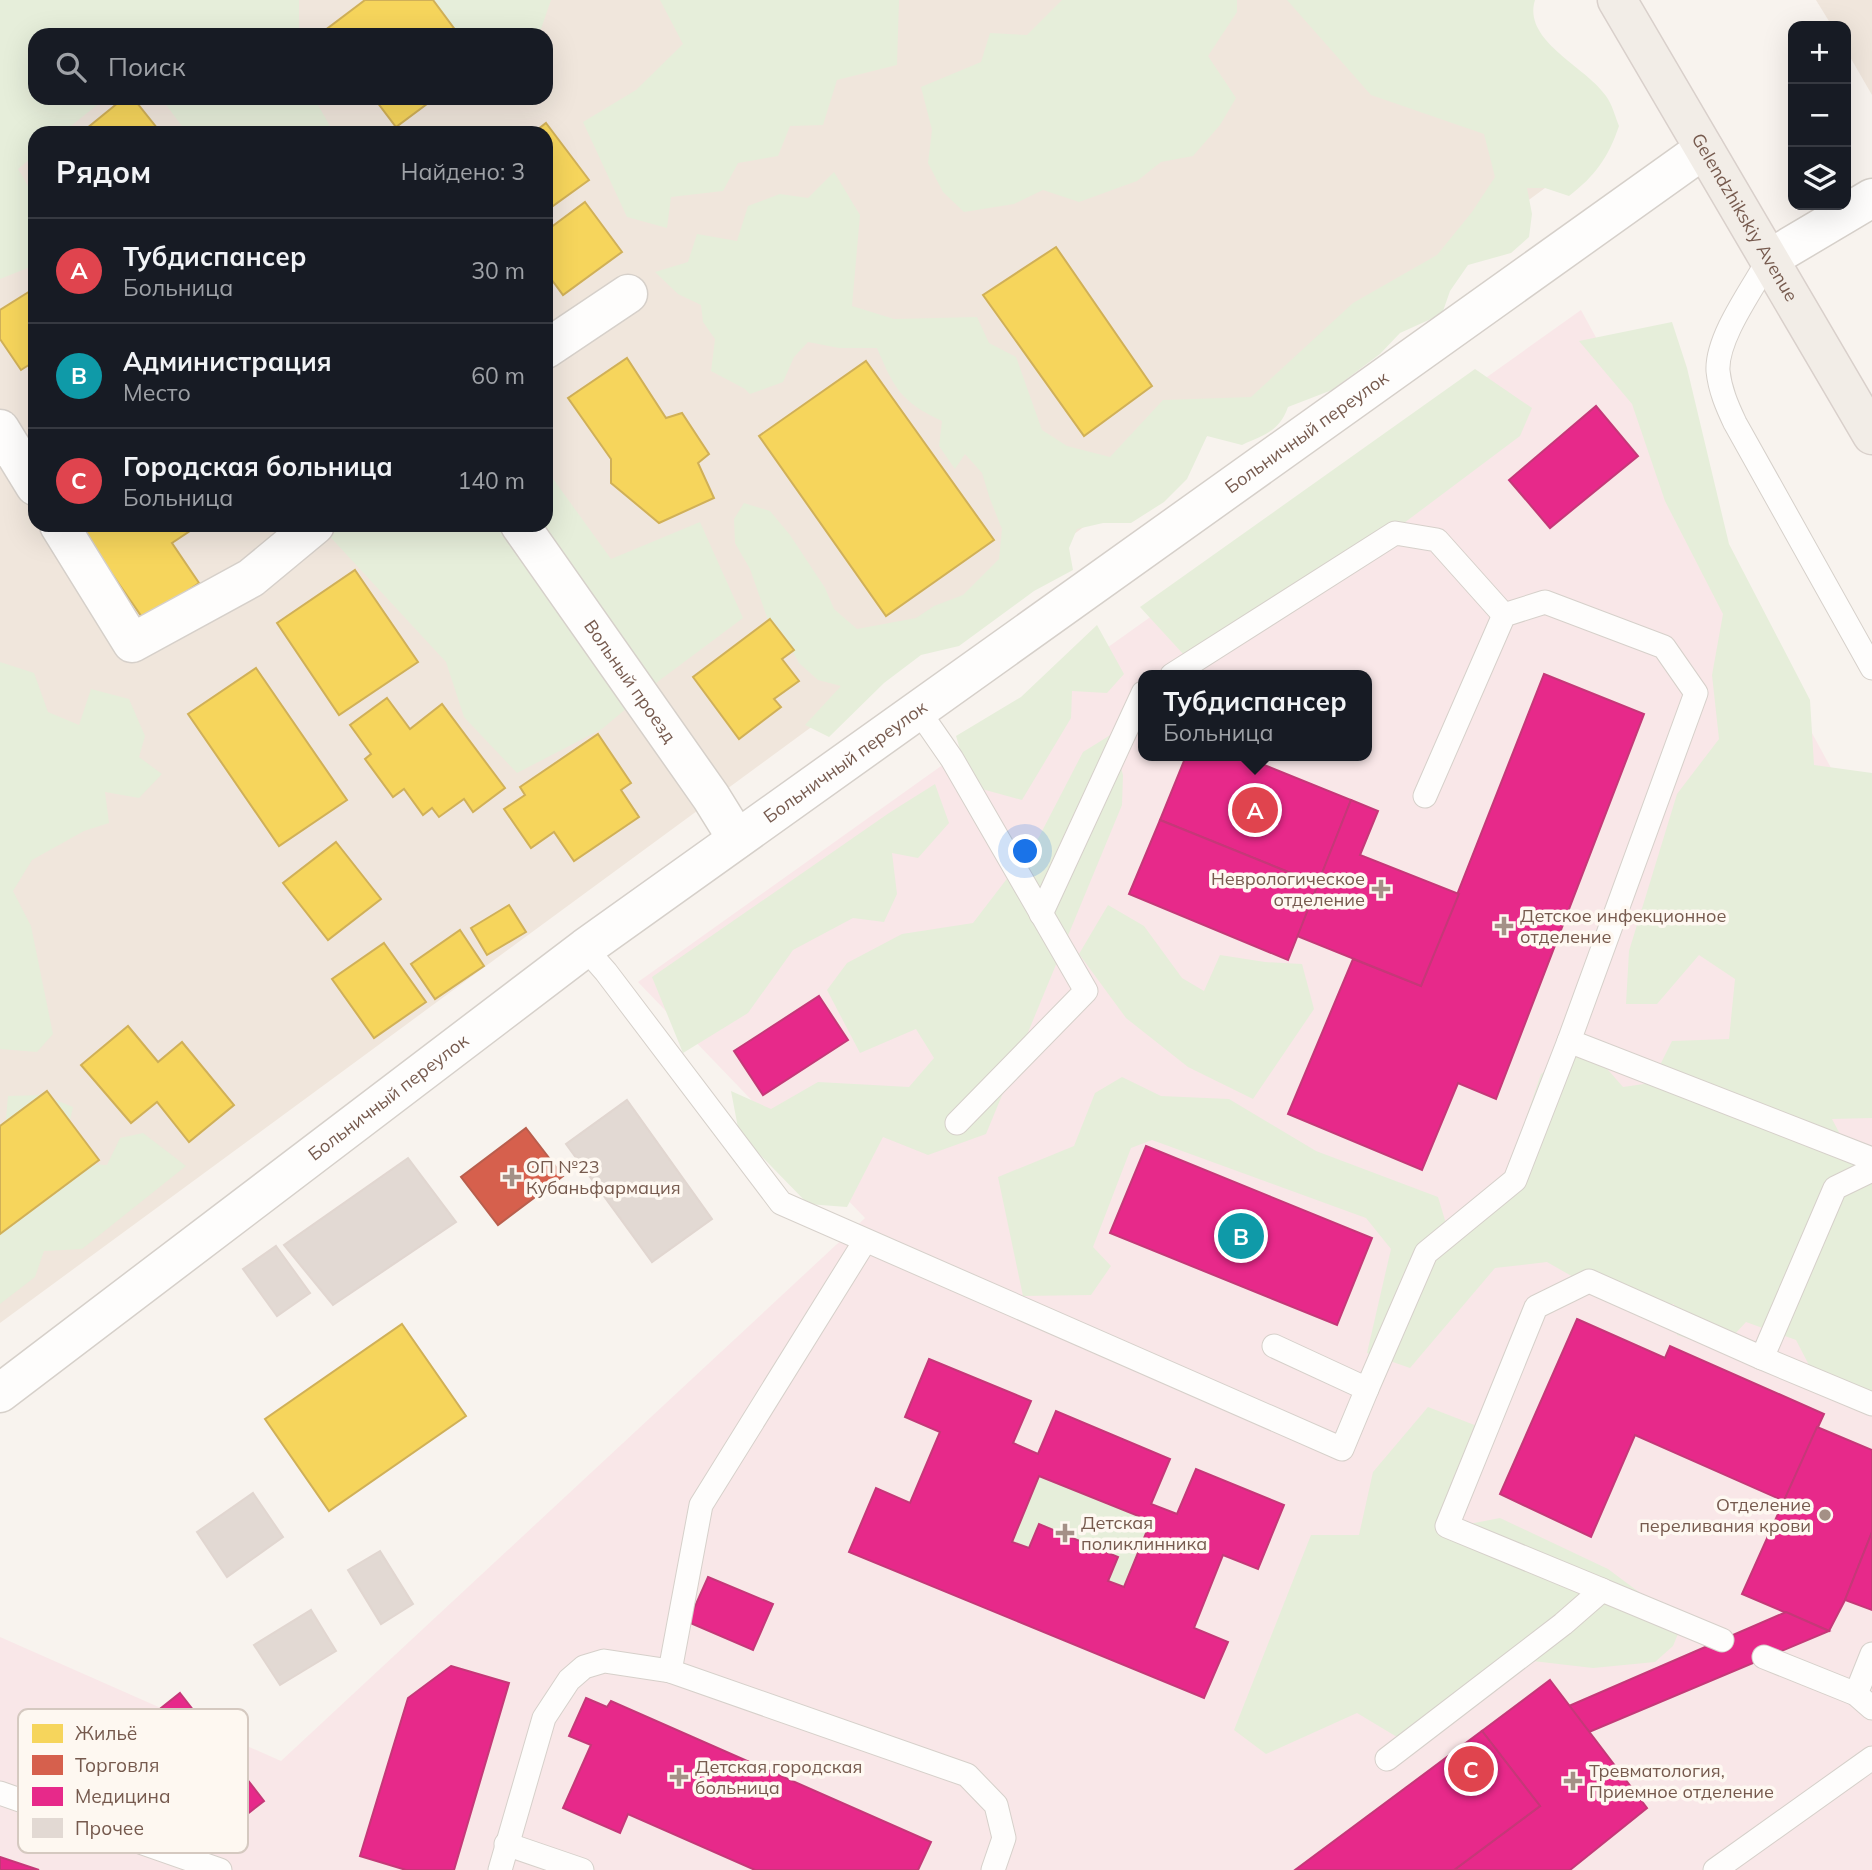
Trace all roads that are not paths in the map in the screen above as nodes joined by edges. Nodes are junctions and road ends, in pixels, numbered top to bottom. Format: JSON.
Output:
{"nodes":[{"id":1,"x":1618,"y":0,"type":"edge"},
{"id":2,"x":1704,"y":149,"type":"junction"},
{"id":3,"x":1872,"y":198,"type":"edge"},
{"id":4,"x":1769,"y":259,"type":"junction"},
{"id":5,"x":628,"y":294,"type":"dead end"},
{"id":6,"x":553,"y":344,"type":"edge"},
{"id":7,"x":0,"y":429,"type":"edge"},
{"id":8,"x":1872,"y":435,"type":"edge"},
{"id":9,"x":28,"y":475,"type":"edge"},
{"id":10,"x":63,"y":532,"type":"edge"},
{"id":11,"x":307,"y":532,"type":"edge"},
{"id":12,"x":525,"y":532,"type":"edge"},
{"id":13,"x":1504,"y":615,"type":"junction"},
{"id":14,"x":1872,"y":668,"type":"edge"},
{"id":15,"x":1180,"y":670,"type":"edge"},
{"id":16,"x":1138,"y":705,"type":"edge"},
{"id":17,"x":918,"y":710,"type":"junction"},
{"id":18,"x":1425,"y":796,"type":"dead end"},
{"id":19,"x":737,"y":839,"type":"junction"},
{"id":20,"x":1041,"y":914,"type":"junction"},
{"id":21,"x":585,"y":948,"type":"junction"},
{"id":22,"x":1569,"y":1041,"type":"junction"},
{"id":23,"x":957,"y":1123,"type":"dead end"},
{"id":24,"x":1872,"y":1159,"type":"edge"},
{"id":25,"x":1872,"y":1170,"type":"edge"},
{"id":26,"x":865,"y":1241,"type":"junction"},
{"id":27,"x":1275,"y":1346,"type":"dead end"},
{"id":28,"x":1762,"y":1357,"type":"junction"},
{"id":29,"x":1367,"y":1389,"type":"junction"},
{"id":30,"x":0,"y":1393,"type":"edge"},
{"id":31,"x":1872,"y":1404,"type":"edge"},
{"id":32,"x":1602,"y":1590,"type":"junction"},
{"id":33,"x":1722,"y":1640,"type":"dead end"},
{"id":34,"x":1872,"y":1654,"type":"edge"},
{"id":35,"x":1764,"y":1657,"type":"dead end"},
{"id":36,"x":670,"y":1671,"type":"junction"},
{"id":37,"x":1864,"y":1701,"type":"edge"},
{"id":38,"x":1872,"y":1758,"type":"edge"},
{"id":39,"x":1387,"y":1759,"type":"dead end"},
{"id":40,"x":0,"y":1793,"type":"edge"},
{"id":41,"x":18,"y":1799,"type":"edge"},
{"id":42,"x":506,"y":1844,"type":"junction"},
{"id":43,"x":171,"y":1853,"type":"edge"},
{"id":44,"x":220,"y":1870,"type":"edge"},
{"id":45,"x":500,"y":1870,"type":"edge"},
{"id":46,"x":582,"y":1870,"type":"edge"},
{"id":47,"x":993,"y":1870,"type":"edge"},
{"id":48,"x":1716,"y":1870,"type":"edge"}],
"edges":[{"from":1,"to":2,"type":"main road","name":"Gelendzhikskiy Avenue"},
{"from":2,"to":4,"type":"main road","name":"Gelendzhikskiy Avenue"},
{"from":2,"to":17,"type":"street","name":"Больничный переулок"},
{"from":3,"to":4,"type":"street"},
{"from":4,"to":8,"type":"main road","name":"Gelendzhikskiy Avenue"},
{"from":4,"to":14,"type":"lane"},
{"from":5,"to":6,"type":"street"},
{"from":7,"to":9,"type":"street"},
{"from":10,"to":11,"type":"street"},
{"from":12,"to":19,"type":"street","name":"Вольный проезд"},
{"from":13,"to":15,"type":"lane"},
{"from":13,"to":18,"type":"lane"},
{"from":13,"to":22,"type":"lane"},
{"from":16,"to":20,"type":"lane"},
{"from":17,"to":19,"type":"street","name":"Больничный переулок"},
{"from":17,"to":20,"type":"lane"},
{"from":19,"to":21,"type":"street","name":"Больничный переулок"},
{"from":20,"to":23,"type":"lane"},
{"from":21,"to":26,"type":"lane"},
{"from":21,"to":30,"type":"street","name":"Больничный переулок"},
{"from":22,"to":24,"type":"lane"},
{"from":22,"to":29,"type":"lane"},
{"from":25,"to":28,"type":"lane"},
{"from":26,"to":29,"type":"lane"},
{"from":26,"to":36,"type":"lane"},
{"from":27,"to":29,"type":"lane"},
{"from":28,"to":31,"type":"lane"},
{"from":28,"to":32,"type":"lane"},
{"from":32,"to":33,"type":"lane"},
{"from":32,"to":39,"type":"lane"},
{"from":34,"to":37,"type":"lane"},
{"from":35,"to":37,"type":"lane"},
{"from":36,"to":42,"type":"lane"},
{"from":36,"to":47,"type":"lane"},
{"from":38,"to":48,"type":"lane"},
{"from":40,"to":41,"type":"lane"},
{"from":42,"to":45,"type":"lane"},
{"from":42,"to":46,"type":"lane"},
{"from":43,"to":44,"type":"lane"}]}
